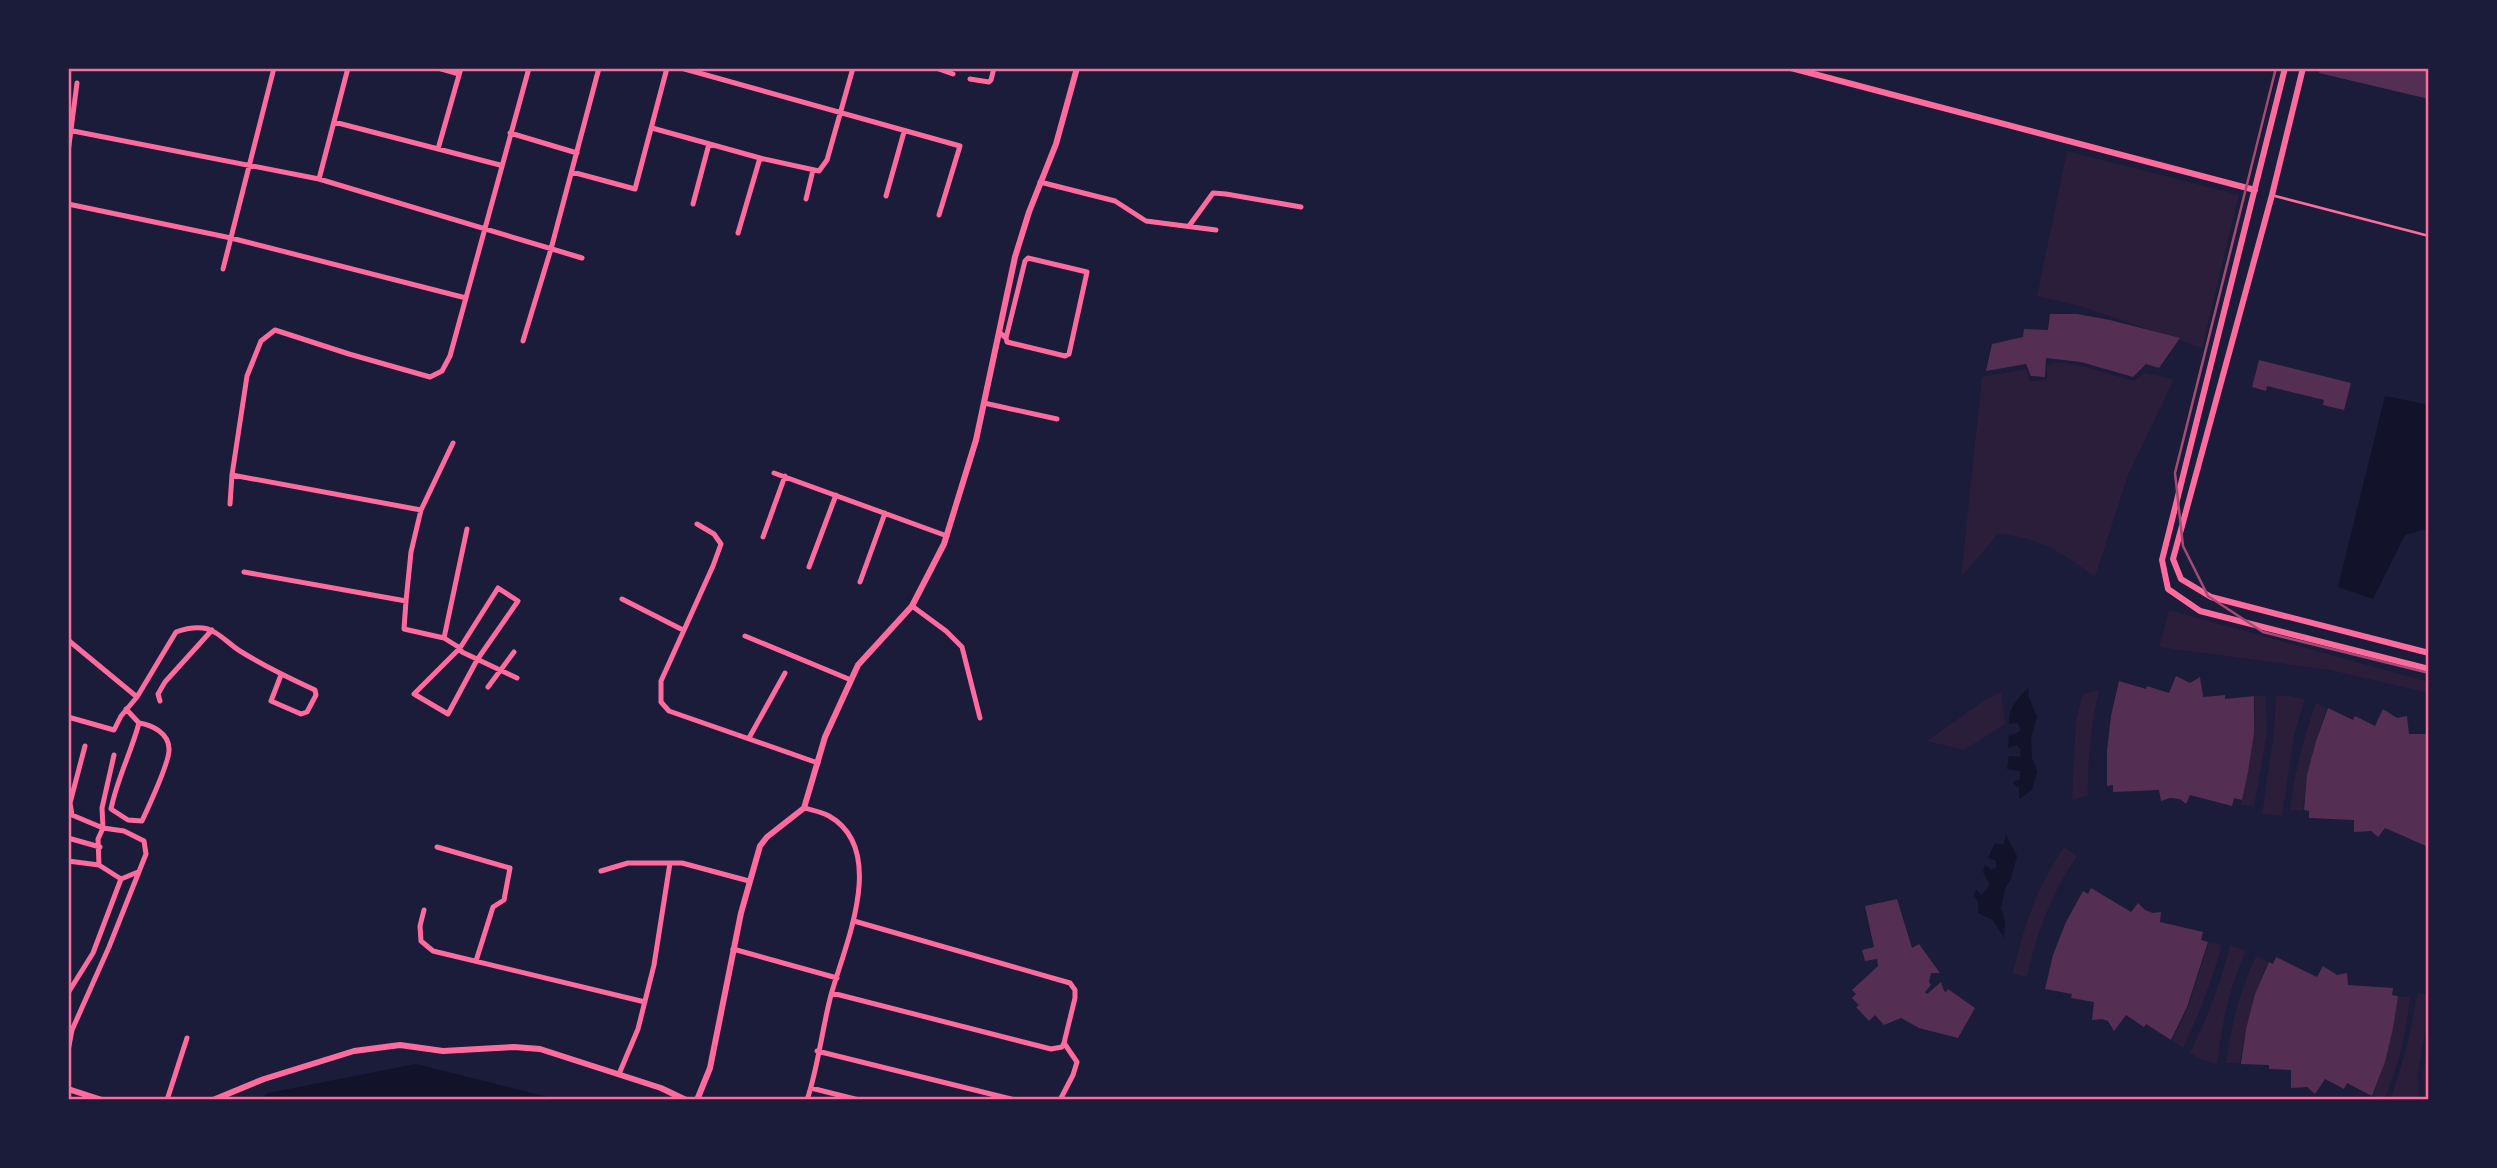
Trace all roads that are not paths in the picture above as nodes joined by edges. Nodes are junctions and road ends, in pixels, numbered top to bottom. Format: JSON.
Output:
{"nodes":[{"id":1,"x":274,"y":68,"type":"edge"},
{"id":2,"x":348,"y":68,"type":"edge"},
{"id":3,"x":438,"y":68,"type":"edge"},
{"id":4,"x":529,"y":68,"type":"edge"},
{"id":5,"x":599,"y":68,"type":"edge"},
{"id":6,"x":667,"y":68,"type":"edge"},
{"id":7,"x":681,"y":68,"type":"edge"},
{"id":8,"x":853,"y":68,"type":"edge"},
{"id":9,"x":936,"y":68,"type":"edge"},
{"id":10,"x":994,"y":68,"type":"edge"},
{"id":11,"x":1077,"y":68,"type":"edge"},
{"id":12,"x":1791,"y":68,"type":"edge"},
{"id":13,"x":2285,"y":68,"type":"edge"},
{"id":14,"x":2303,"y":68,"type":"edge"},
{"id":15,"x":460,"y":71,"type":"edge"},
{"id":16,"x":953,"y":74,"type":"dead end"},
{"id":17,"x":970,"y":79,"type":"dead end"},
{"id":18,"x":77,"y":83,"type":"dead end"},
{"id":19,"x":841,"y":113,"type":"junction"},
{"id":20,"x":334,"y":122,"type":"junction"},
{"id":21,"x":652,"y":128,"type":"junction"},
{"id":22,"x":70,"y":131,"type":"edge"},
{"id":23,"x":904,"y":132,"type":"junction"},
{"id":24,"x":510,"y":133,"type":"junction"},
{"id":25,"x":709,"y":144,"type":"junction"},
{"id":26,"x":438,"y":149,"type":"junction"},
{"id":27,"x":68,"y":153,"type":"edge"},
{"id":28,"x":577,"y":153,"type":"junction"},
{"id":29,"x":761,"y":158,"type":"junction"},
{"id":30,"x":250,"y":164,"type":"junction"},
{"id":31,"x":500,"y":165,"type":"junction"},
{"id":32,"x":813,"y":170,"type":"junction"},
{"id":33,"x":572,"y":172,"type":"junction"},
{"id":34,"x":319,"y":179,"type":"junction"},
{"id":35,"x":1040,"y":183,"type":"junction"},
{"id":36,"x":2255,"y":190,"type":"junction"},
{"id":37,"x":2272,"y":195,"type":"junction"},
{"id":38,"x":886,"y":196,"type":"dead end"},
{"id":39,"x":806,"y":199,"type":"dead end"},
{"id":40,"x":68,"y":204,"type":"edge"},
{"id":41,"x":693,"y":204,"type":"dead end"},
{"id":42,"x":1301,"y":207,"type":"dead end"},
{"id":43,"x":939,"y":215,"type":"dead end"},
{"id":44,"x":1189,"y":226,"type":"junction"},
{"id":45,"x":485,"y":227,"type":"junction"},
{"id":46,"x":1216,"y":230,"type":"dead end"},
{"id":47,"x":738,"y":233,"type":"dead end"},
{"id":48,"x":2429,"y":236,"type":"edge"},
{"id":49,"x":231,"y":238,"type":"junction"},
{"id":50,"x":551,"y":249,"type":"junction"},
{"id":51,"x":1015,"y":257,"type":"junction"},
{"id":52,"x":582,"y":258,"type":"dead end"},
{"id":53,"x":1025,"y":261,"type":"junction"},
{"id":54,"x":223,"y":269,"type":"dead end"},
{"id":55,"x":466,"y":298,"type":"junction"},
{"id":56,"x":999,"y":332,"type":"junction"},
{"id":57,"x":1006,"y":338,"type":"junction"},
{"id":58,"x":523,"y":341,"type":"dead end"},
{"id":59,"x":984,"y":403,"type":"junction"},
{"id":60,"x":1057,"y":419,"type":"dead end"},
{"id":61,"x":453,"y":443,"type":"dead end"},
{"id":62,"x":774,"y":473,"type":"dead end"},
{"id":63,"x":232,"y":475,"type":"junction"},
{"id":64,"x":785,"y":477,"type":"junction"},
{"id":65,"x":835,"y":495,"type":"junction"},
{"id":66,"x":230,"y":504,"type":"dead end"},
{"id":67,"x":421,"y":510,"type":"junction"},
{"id":68,"x":885,"y":513,"type":"junction"},
{"id":69,"x":697,"y":524,"type":"dead end"},
{"id":70,"x":467,"y":529,"type":"dead end"},
{"id":71,"x":947,"y":536,"type":"junction"},
{"id":72,"x":763,"y":537,"type":"dead end"},
{"id":73,"x":809,"y":567,"type":"dead end"},
{"id":74,"x":244,"y":572,"type":"dead end"},
{"id":75,"x":860,"y":582,"type":"dead end"},
{"id":76,"x":622,"y":599,"type":"dead end"},
{"id":77,"x":406,"y":601,"type":"junction"},
{"id":78,"x":912,"y":606,"type":"junction"},
{"id":79,"x":683,"y":630,"type":"junction"},
{"id":80,"x":212,"y":631,"type":"junction"},
{"id":81,"x":745,"y":636,"type":"dead end"},
{"id":82,"x":444,"y":638,"type":"junction"},
{"id":83,"x":68,"y":640,"type":"edge"},
{"id":84,"x":460,"y":648,"type":"junction"},
{"id":85,"x":514,"y":652,"type":"dead end"},
{"id":86,"x":2429,"y":653,"type":"edge"},
{"id":87,"x":477,"y":660,"type":"junction"},
{"id":88,"x":2429,"y":669,"type":"edge"},
{"id":89,"x":501,"y":671,"type":"junction"},
{"id":90,"x":785,"y":673,"type":"dead end"},
{"id":91,"x":281,"y":675,"type":"junction"},
{"id":92,"x":517,"y":678,"type":"dead end"},
{"id":93,"x":851,"y":680,"type":"junction"},
{"id":94,"x":488,"y":687,"type":"dead end"},
{"id":95,"x":137,"y":696,"type":"junction"},
{"id":96,"x":160,"y":701,"type":"dead end"},
{"id":97,"x":126,"y":709,"type":"junction"},
{"id":98,"x":68,"y":717,"type":"edge"},
{"id":99,"x":980,"y":719,"type":"dead end"},
{"id":100,"x":139,"y":723,"type":"junction"},
{"id":101,"x":749,"y":738,"type":"junction"},
{"id":102,"x":85,"y":746,"type":"dead end"},
{"id":103,"x":114,"y":755,"type":"dead end"},
{"id":104,"x":818,"y":763,"type":"junction"},
{"id":105,"x":804,"y":808,"type":"junction"},
{"id":106,"x":103,"y":828,"type":"junction"},
{"id":107,"x":68,"y":838,"type":"edge"},
{"id":108,"x":100,"y":847,"type":"junction"},
{"id":109,"x":437,"y":847,"type":"dead end"},
{"id":110,"x":68,"y":861,"type":"edge"},
{"id":111,"x":670,"y":863,"type":"junction"},
{"id":112,"x":99,"y":865,"type":"junction"},
{"id":113,"x":139,"y":871,"type":"junction"},
{"id":114,"x":601,"y":871,"type":"dead end"},
{"id":115,"x":121,"y":879,"type":"junction"},
{"id":116,"x":749,"y":881,"type":"junction"},
{"id":117,"x":424,"y":910,"type":"dead end"},
{"id":118,"x":854,"y":921,"type":"junction"},
{"id":119,"x":733,"y":949,"type":"junction"},
{"id":120,"x":476,"y":961,"type":"junction"},
{"id":121,"x":837,"y":978,"type":"junction"},
{"id":122,"x":68,"y":993,"type":"edge"},
{"id":123,"x":832,"y":993,"type":"junction"},
{"id":124,"x":645,"y":1002,"type":"junction"},
{"id":125,"x":187,"y":1038,"type":"dead end"},
{"id":126,"x":1064,"y":1043,"type":"junction"},
{"id":127,"x":68,"y":1051,"type":"edge"},
{"id":128,"x":817,"y":1051,"type":"junction"},
{"id":129,"x":619,"y":1074,"type":"junction"},
{"id":130,"x":811,"y":1088,"type":"junction"},
{"id":131,"x":68,"y":1089,"type":"edge"},
{"id":132,"x":103,"y":1100,"type":"edge"},
{"id":133,"x":167,"y":1100,"type":"edge"},
{"id":134,"x":213,"y":1100,"type":"edge"},
{"id":135,"x":686,"y":1100,"type":"edge"},
{"id":136,"x":696,"y":1100,"type":"edge"},
{"id":137,"x":807,"y":1100,"type":"edge"},
{"id":138,"x":859,"y":1100,"type":"edge"},
{"id":139,"x":1015,"y":1100,"type":"edge"},
{"id":140,"x":1060,"y":1100,"type":"edge"}],
"edges":[{"from":1,"to":30,"type":"street"},
{"from":2,"to":20,"type":"street"},
{"from":3,"to":15,"type":"street"},
{"from":4,"to":24,"type":"street"},
{"from":5,"to":28,"type":"street"},
{"from":6,"to":21,"type":"street"},
{"from":7,"to":19,"type":"street"},
{"from":8,"to":19,"type":"street"},
{"from":9,"to":16,"type":"street"},
{"from":10,"to":17,"type":"street"},
{"from":11,"to":35,"type":"street"},
{"from":12,"to":36,"type":"street"},
{"from":13,"to":36,"type":"street"},
{"from":14,"to":37,"type":"street"},
{"from":15,"to":26,"type":"street"},
{"from":18,"to":22,"type":"street"},
{"from":19,"to":23,"type":"street"},
{"from":19,"to":32,"type":"street"},
{"from":20,"to":26,"type":"street"},
{"from":20,"to":34,"type":"street"},
{"from":21,"to":25,"type":"street"},
{"from":21,"to":33,"type":"street"},
{"from":22,"to":27,"type":"street"},
{"from":22,"to":30,"type":"street"},
{"from":23,"to":38,"type":"street"},
{"from":23,"to":43,"type":"street"},
{"from":24,"to":28,"type":"street"},
{"from":24,"to":31,"type":"street"},
{"from":25,"to":29,"type":"street"},
{"from":25,"to":41,"type":"street"},
{"from":26,"to":31,"type":"street"},
{"from":28,"to":33,"type":"street"},
{"from":29,"to":32,"type":"street"},
{"from":29,"to":47,"type":"street"},
{"from":30,"to":34,"type":"street"},
{"from":30,"to":49,"type":"street"},
{"from":31,"to":45,"type":"street"},
{"from":32,"to":39,"type":"street"},
{"from":33,"to":50,"type":"street"},
{"from":34,"to":45,"type":"street"},
{"from":35,"to":44,"type":"street"},
{"from":35,"to":51,"type":"street"},
{"from":36,"to":88,"type":"street"},
{"from":37,"to":48,"type":"lane"},
{"from":37,"to":86,"type":"street"},
{"from":40,"to":49,"type":"street"},
{"from":42,"to":44,"type":"street"},
{"from":44,"to":46,"type":"street"},
{"from":45,"to":50,"type":"street"},
{"from":45,"to":55,"type":"street"},
{"from":49,"to":54,"type":"street"},
{"from":49,"to":55,"type":"street"},
{"from":50,"to":52,"type":"street"},
{"from":50,"to":58,"type":"street"},
{"from":51,"to":53,"type":"street"},
{"from":51,"to":56,"type":"street"},
{"from":53,"to":57,"type":"street"},
{"from":53,"to":57,"type":"street"},
{"from":55,"to":63,"type":"street"},
{"from":56,"to":57,"type":"street"},
{"from":56,"to":59,"type":"street"},
{"from":59,"to":60,"type":"street"},
{"from":59,"to":71,"type":"street"},
{"from":61,"to":67,"type":"street"},
{"from":62,"to":64,"type":"street"},
{"from":63,"to":66,"type":"street"},
{"from":63,"to":67,"type":"street"},
{"from":64,"to":65,"type":"street"},
{"from":64,"to":72,"type":"street"},
{"from":65,"to":68,"type":"street"},
{"from":65,"to":73,"type":"street"},
{"from":67,"to":77,"type":"street"},
{"from":68,"to":71,"type":"street"},
{"from":68,"to":75,"type":"street"},
{"from":69,"to":79,"type":"street"},
{"from":70,"to":82,"type":"street"},
{"from":71,"to":78,"type":"street"},
{"from":74,"to":77,"type":"street"},
{"from":76,"to":79,"type":"street"},
{"from":77,"to":82,"type":"street"},
{"from":78,"to":93,"type":"street"},
{"from":78,"to":99,"type":"street"},
{"from":79,"to":101,"type":"street"},
{"from":80,"to":91,"type":"street"},
{"from":80,"to":95,"type":"street"},
{"from":80,"to":96,"type":"street"},
{"from":81,"to":93,"type":"street"},
{"from":82,"to":84,"type":"street"},
{"from":83,"to":95,"type":"street"},
{"from":84,"to":87,"type":"street"},
{"from":84,"to":87,"type":"street"},
{"from":84,"to":87,"type":"street"},
{"from":85,"to":89,"type":"street"},
{"from":87,"to":89,"type":"street"},
{"from":89,"to":92,"type":"street"},
{"from":89,"to":94,"type":"street"},
{"from":90,"to":101,"type":"street"},
{"from":91,"to":91,"type":"street"},
{"from":93,"to":104,"type":"street"},
{"from":95,"to":97,"type":"street"},
{"from":97,"to":98,"type":"street"},
{"from":97,"to":100,"type":"street"},
{"from":100,"to":100,"type":"street"},
{"from":101,"to":104,"type":"street"},
{"from":102,"to":106,"type":"street"},
{"from":103,"to":106,"type":"street"},
{"from":104,"to":105,"type":"street"},
{"from":105,"to":116,"type":"street"},
{"from":105,"to":118,"type":"street"},
{"from":106,"to":108,"type":"street"},
{"from":106,"to":113,"type":"street"},
{"from":107,"to":108,"type":"street"},
{"from":108,"to":112,"type":"street"},
{"from":109,"to":120,"type":"street"},
{"from":110,"to":112,"type":"street"},
{"from":111,"to":114,"type":"street"},
{"from":111,"to":116,"type":"street"},
{"from":111,"to":124,"type":"street"},
{"from":112,"to":115,"type":"street"},
{"from":113,"to":115,"type":"street"},
{"from":113,"to":127,"type":"street"},
{"from":115,"to":122,"type":"street"},
{"from":116,"to":119,"type":"street"},
{"from":117,"to":120,"type":"street"},
{"from":118,"to":121,"type":"street"},
{"from":118,"to":126,"type":"street"},
{"from":119,"to":121,"type":"street"},
{"from":119,"to":136,"type":"street"},
{"from":120,"to":124,"type":"street"},
{"from":121,"to":123,"type":"street"},
{"from":123,"to":126,"type":"street"},
{"from":123,"to":128,"type":"street"},
{"from":124,"to":129,"type":"street"},
{"from":125,"to":133,"type":"street"},
{"from":126,"to":140,"type":"street"},
{"from":128,"to":130,"type":"street"},
{"from":128,"to":139,"type":"street"},
{"from":129,"to":134,"type":"street"},
{"from":129,"to":135,"type":"street"},
{"from":130,"to":137,"type":"street"},
{"from":130,"to":138,"type":"street"},
{"from":131,"to":132,"type":"street"}]}
